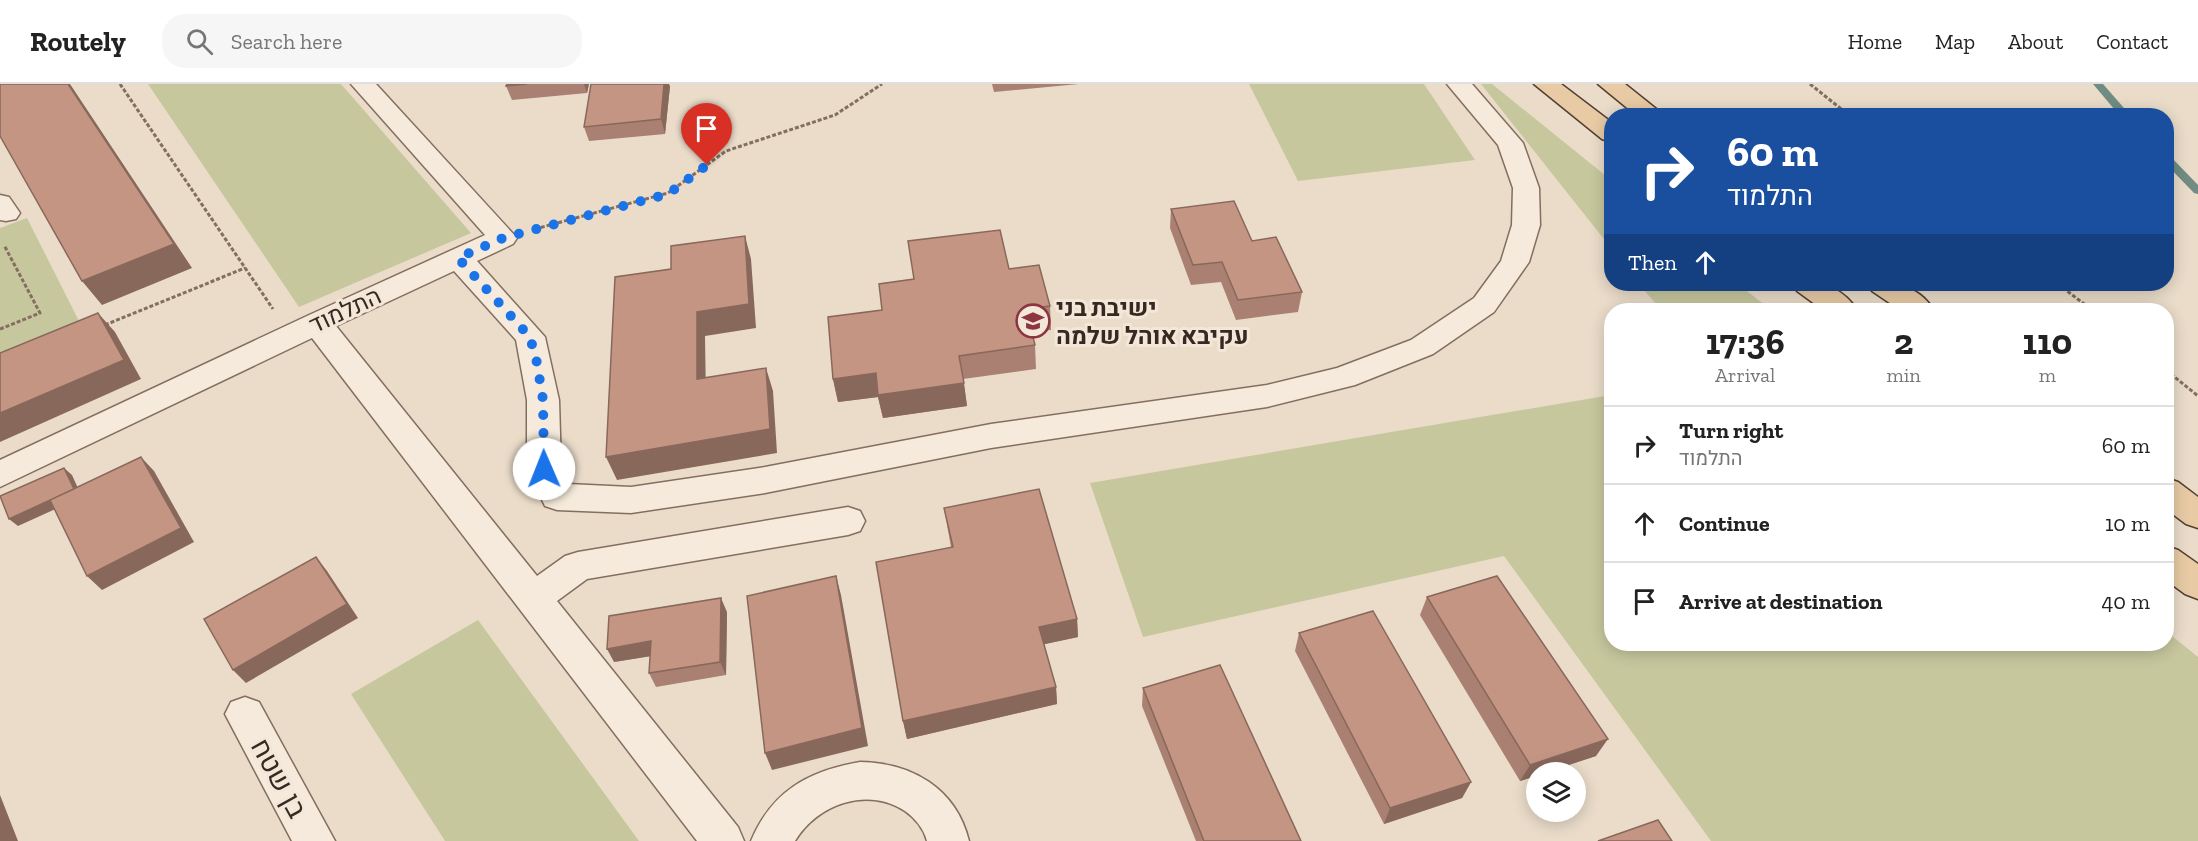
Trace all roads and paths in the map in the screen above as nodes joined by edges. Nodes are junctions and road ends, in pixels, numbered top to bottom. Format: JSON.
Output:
{"nodes":[{"id":1,"x":120,"y":84,"type":"edge"},
{"id":2,"x":882,"y":84,"type":"edge"},
{"id":3,"x":1460,"y":84,"type":"edge"},
{"id":4,"x":1546,"y":84,"type":"edge"},
{"id":5,"x":1610,"y":84,"type":"edge"},
{"id":6,"x":1810,"y":84,"type":"edge"},
{"id":7,"x":378,"y":88,"type":"edge"},
{"id":8,"x":1642,"y":108,"type":"edge"},
{"id":9,"x":1840,"y":108,"type":"edge"},
{"id":10,"x":1604,"y":129,"type":"edge"},
{"id":11,"x":503,"y":238,"type":"junction"},
{"id":12,"x":4,"y":244,"type":"dead end"},
{"id":13,"x":458,"y":258,"type":"junction"},
{"id":14,"x":245,"y":268,"type":"junction"},
{"id":15,"x":1816,"y":291,"type":"edge"},
{"id":16,"x":1892,"y":291,"type":"edge"},
{"id":17,"x":2067,"y":291,"type":"edge"},
{"id":18,"x":1833,"y":303,"type":"edge"},
{"id":19,"x":1909,"y":303,"type":"edge"},
{"id":20,"x":2083,"y":303,"type":"edge"},
{"id":21,"x":0,"y":329,"type":"edge"},
{"id":22,"x":96,"y":329,"type":"edge"},
{"id":23,"x":304,"y":329,"type":"junction"},
{"id":24,"x":2174,"y":376,"type":"edge"},
{"id":25,"x":2198,"y":396,"type":"edge"},
{"id":26,"x":0,"y":474,"type":"edge"},
{"id":27,"x":2174,"y":497,"type":"edge"},
{"id":28,"x":2198,"y":515,"type":"edge"},
{"id":29,"x":848,"y":521,"type":"dead end"},
{"id":30,"x":2174,"y":566,"type":"edge"},
{"id":31,"x":2198,"y":584,"type":"edge"},
{"id":32,"x":533,"y":599,"type":"junction"},
{"id":33,"x":245,"y":714,"type":"dead end"},
{"id":34,"x":314,"y":841,"type":"edge"},
{"id":35,"x":723,"y":841,"type":"edge"},
{"id":36,"x":772,"y":841,"type":"edge"},
{"id":37,"x":948,"y":841,"type":"edge"}],
"edges":[{"from":1,"to":14,"type":"path"},
{"from":2,"to":11,"type":"path"},
{"from":3,"to":13,"type":"street"},
{"from":4,"to":10,"type":"main road"},
{"from":5,"to":8,"type":"main road"},
{"from":6,"to":9,"type":"path"},
{"from":7,"to":11,"type":"street"},
{"from":11,"to":13,"type":"street","name":"התלמוד"},
{"from":12,"to":21,"type":"path"},
{"from":13,"to":23,"type":"street","name":"התלמוד"},
{"from":14,"to":22,"type":"path"},
{"from":14,"to":23,"type":"path"},
{"from":15,"to":18,"type":"main road"},
{"from":16,"to":19,"type":"main road"},
{"from":17,"to":20,"type":"path"},
{"from":23,"to":26,"type":"street","name":"התלמוד"},
{"from":23,"to":32,"type":"street"},
{"from":24,"to":25,"type":"path"},
{"from":27,"to":28,"type":"main road"},
{"from":29,"to":32,"type":"street"},
{"from":30,"to":31,"type":"main road"},
{"from":32,"to":35,"type":"street"},
{"from":33,"to":34,"type":"street","name":"בן שטח"},
{"from":36,"to":37,"type":"street"}]}
